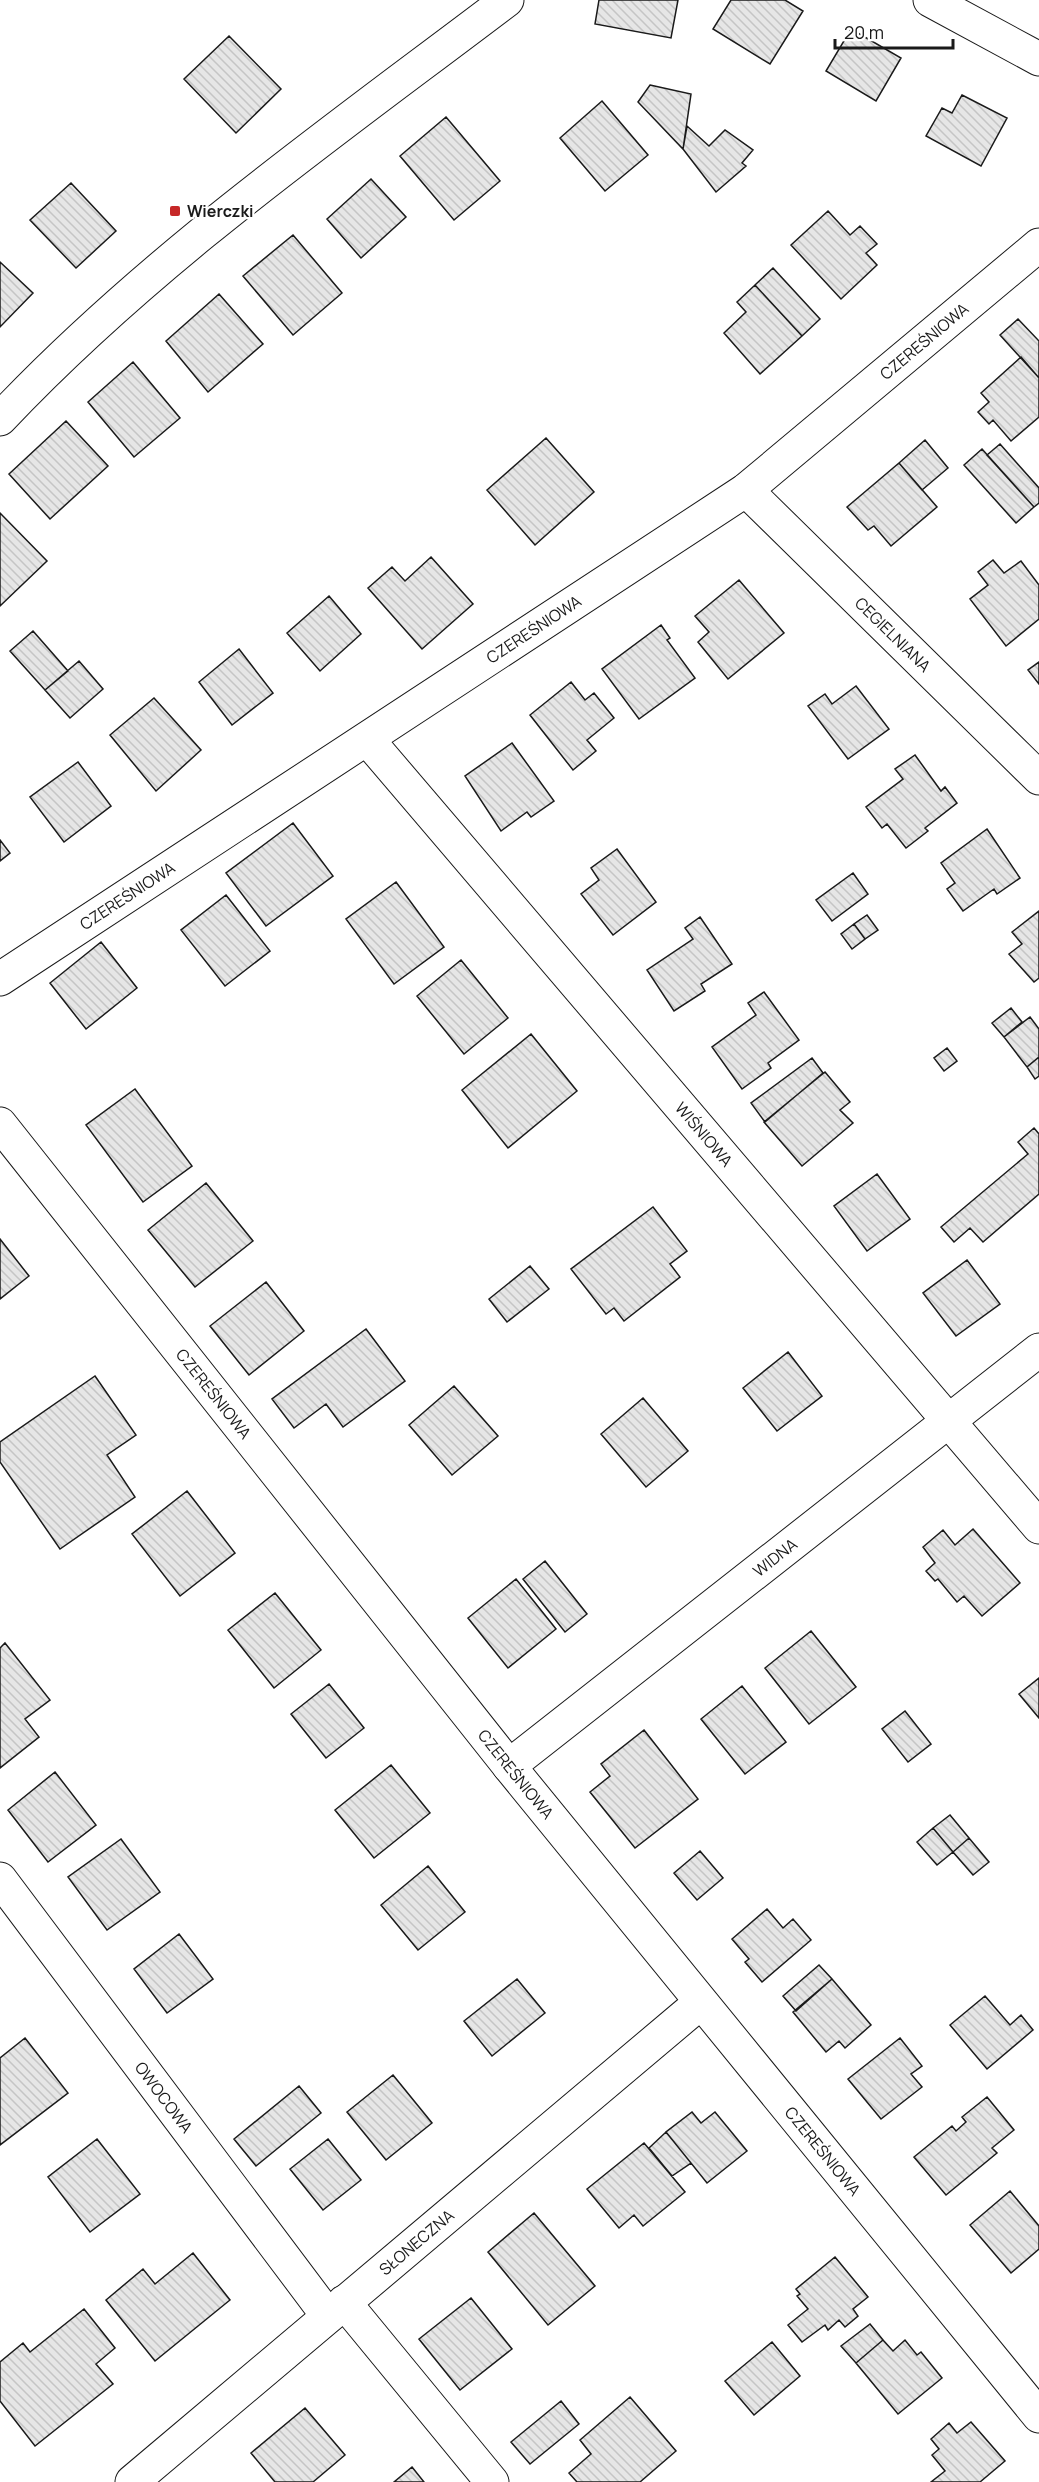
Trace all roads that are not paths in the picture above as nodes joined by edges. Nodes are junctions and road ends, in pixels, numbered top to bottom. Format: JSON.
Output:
{"nodes":[{"id":1,"x":930,"y":0,"type":"edge"},
{"id":2,"x":486,"y":6,"type":"edge"},
{"id":3,"x":1039,"y":59,"type":"edge"},
{"id":4,"x":1039,"y":245,"type":"edge"},
{"id":5,"x":0,"y":419,"type":"edge"},
{"id":6,"x":746,"y":490,"type":"junction"},
{"id":7,"x":368,"y":740,"type":"junction"},
{"id":8,"x":1039,"y":778,"type":"edge"},
{"id":9,"x":0,"y":979,"type":"edge"},
{"id":10,"x":0,"y":1124,"type":"edge"},
{"id":11,"x":1039,"y":1350,"type":"edge"},
{"id":12,"x":948,"y":1421,"type":"junction"},
{"id":13,"x":1039,"y":1527,"type":"edge"},
{"id":14,"x":509,"y":1766,"type":"junction"},
{"id":15,"x":0,"y":1879,"type":"edge"},
{"id":16,"x":700,"y":2003,"type":"junction"},
{"id":17,"x":336,"y":2309,"type":"junction"},
{"id":18,"x":1039,"y":2416,"type":"edge"},
{"id":19,"x":132,"y":2482,"type":"edge"},
{"id":20,"x":492,"y":2482,"type":"edge"}],
"edges":[{"from":1,"to":3,"type":"street"},
{"from":2,"to":5,"type":"street"},
{"from":4,"to":6,"type":"street","name":"CZEREŚNIOWA"},
{"from":6,"to":7,"type":"street","name":"CZEREŚNIOWA"},
{"from":6,"to":8,"type":"street","name":"CEGIELNIANA"},
{"from":7,"to":9,"type":"street","name":"CZEREŚNIOWA"},
{"from":7,"to":12,"type":"street","name":"WIŚNIOWA"},
{"from":10,"to":14,"type":"street","name":"CZEREŚNIOWA"},
{"from":11,"to":12,"type":"street","name":"WIDNA"},
{"from":12,"to":13,"type":"street","name":"WIŚNIOWA"},
{"from":12,"to":14,"type":"street","name":"WIDNA"},
{"from":14,"to":16,"type":"street","name":"CZEREŚNIOWA"},
{"from":15,"to":17,"type":"street","name":"OWOCOWA"},
{"from":16,"to":17,"type":"street","name":"SŁONECZNA"},
{"from":16,"to":18,"type":"street","name":"CZEREŚNIOWA"},
{"from":17,"to":19,"type":"street","name":"SŁONECZNA"},
{"from":17,"to":20,"type":"street","name":"OWOCOWA"}]}
